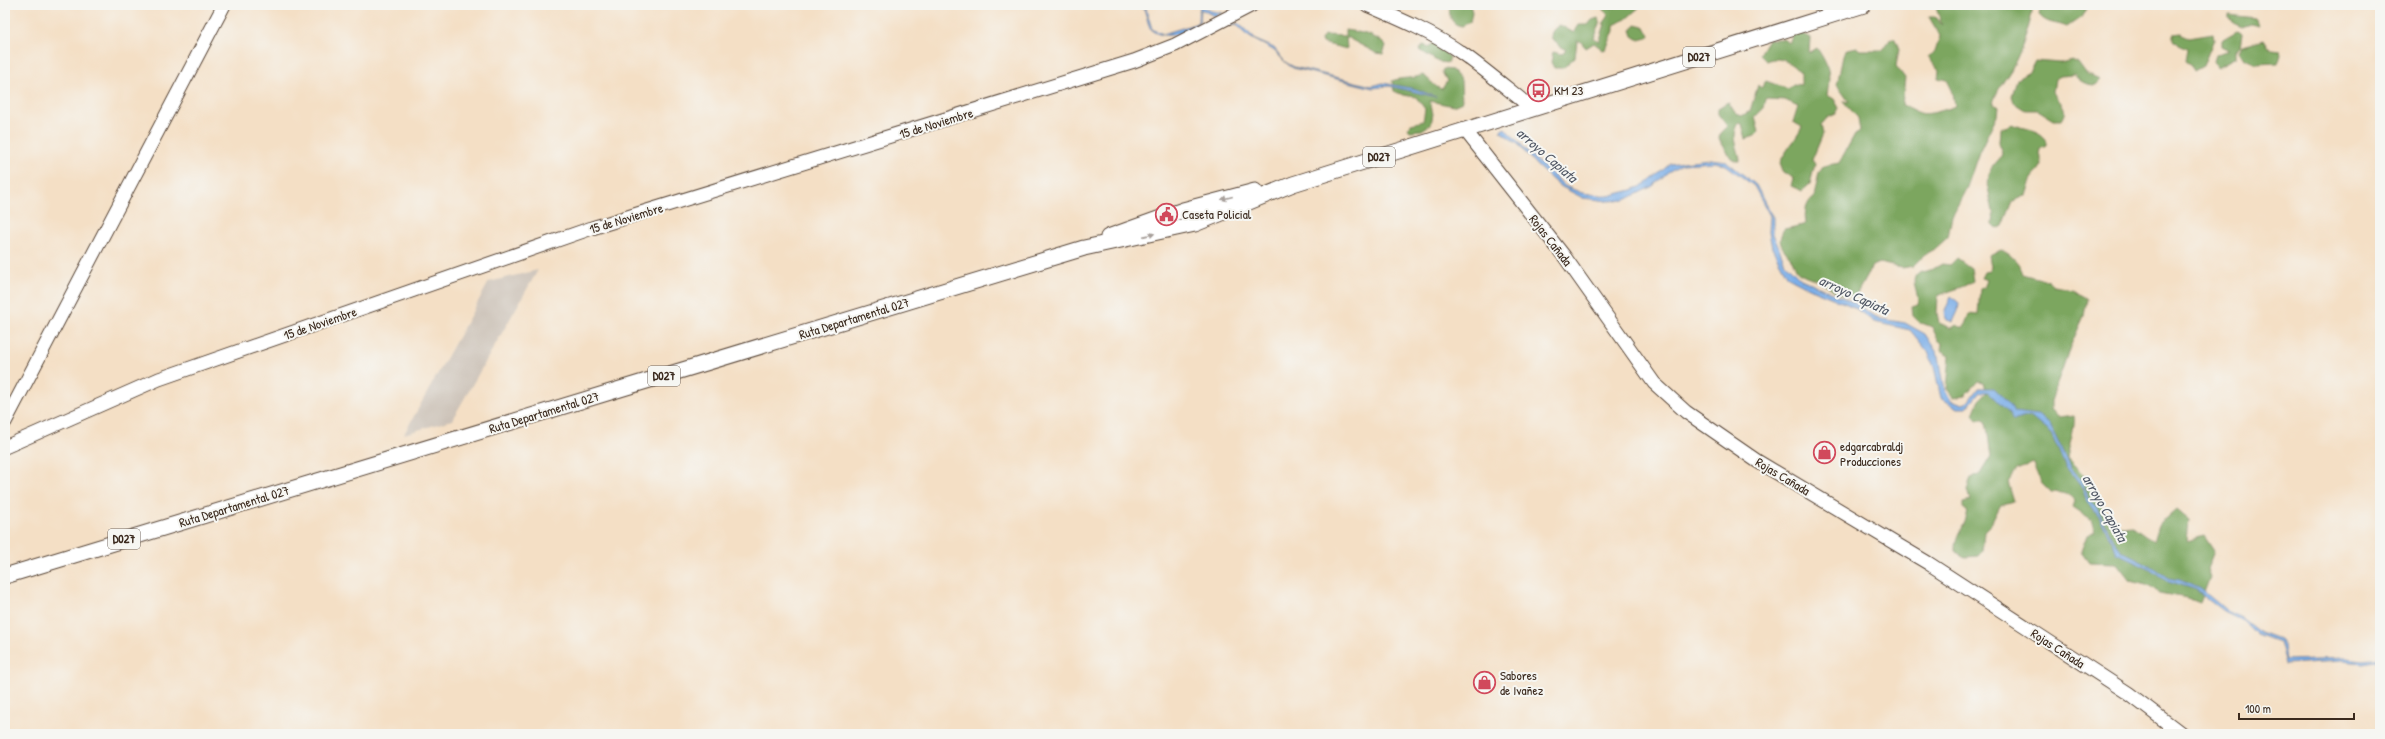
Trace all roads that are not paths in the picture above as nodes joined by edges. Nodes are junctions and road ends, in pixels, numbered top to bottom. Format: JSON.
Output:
{"nodes":[{"id":1,"x":224,"y":5,"type":"edge"},
{"id":2,"x":1252,"y":5,"type":"edge"},
{"id":3,"x":1367,"y":5,"type":"edge"},
{"id":4,"x":1864,"y":5,"type":"edge"},
{"id":5,"x":1533,"y":109,"type":"junction"},
{"id":6,"x":1465,"y":130,"type":"junction"},
{"id":7,"x":5,"y":422,"type":"edge"},
{"id":8,"x":5,"y":447,"type":"edge"},
{"id":9,"x":5,"y":576,"type":"edge"},
{"id":10,"x":2182,"y":734,"type":"edge"}],
"edges":[{"from":1,"to":7,"type":"street"},
{"from":2,"to":8,"type":"street","name":"15 de Noviembre"},
{"from":3,"to":5,"type":"street"},
{"from":4,"to":5,"type":"main road","name":"Ruta Departamental 027","number":"D027"},
{"from":5,"to":6,"type":"main road","name":"Ruta Departamental 027","number":"D027"},
{"from":6,"to":9,"type":"main road","name":"Ruta Departamental 027","number":"D027"},
{"from":6,"to":10,"type":"street","name":"Rojas Cañada"}]}
